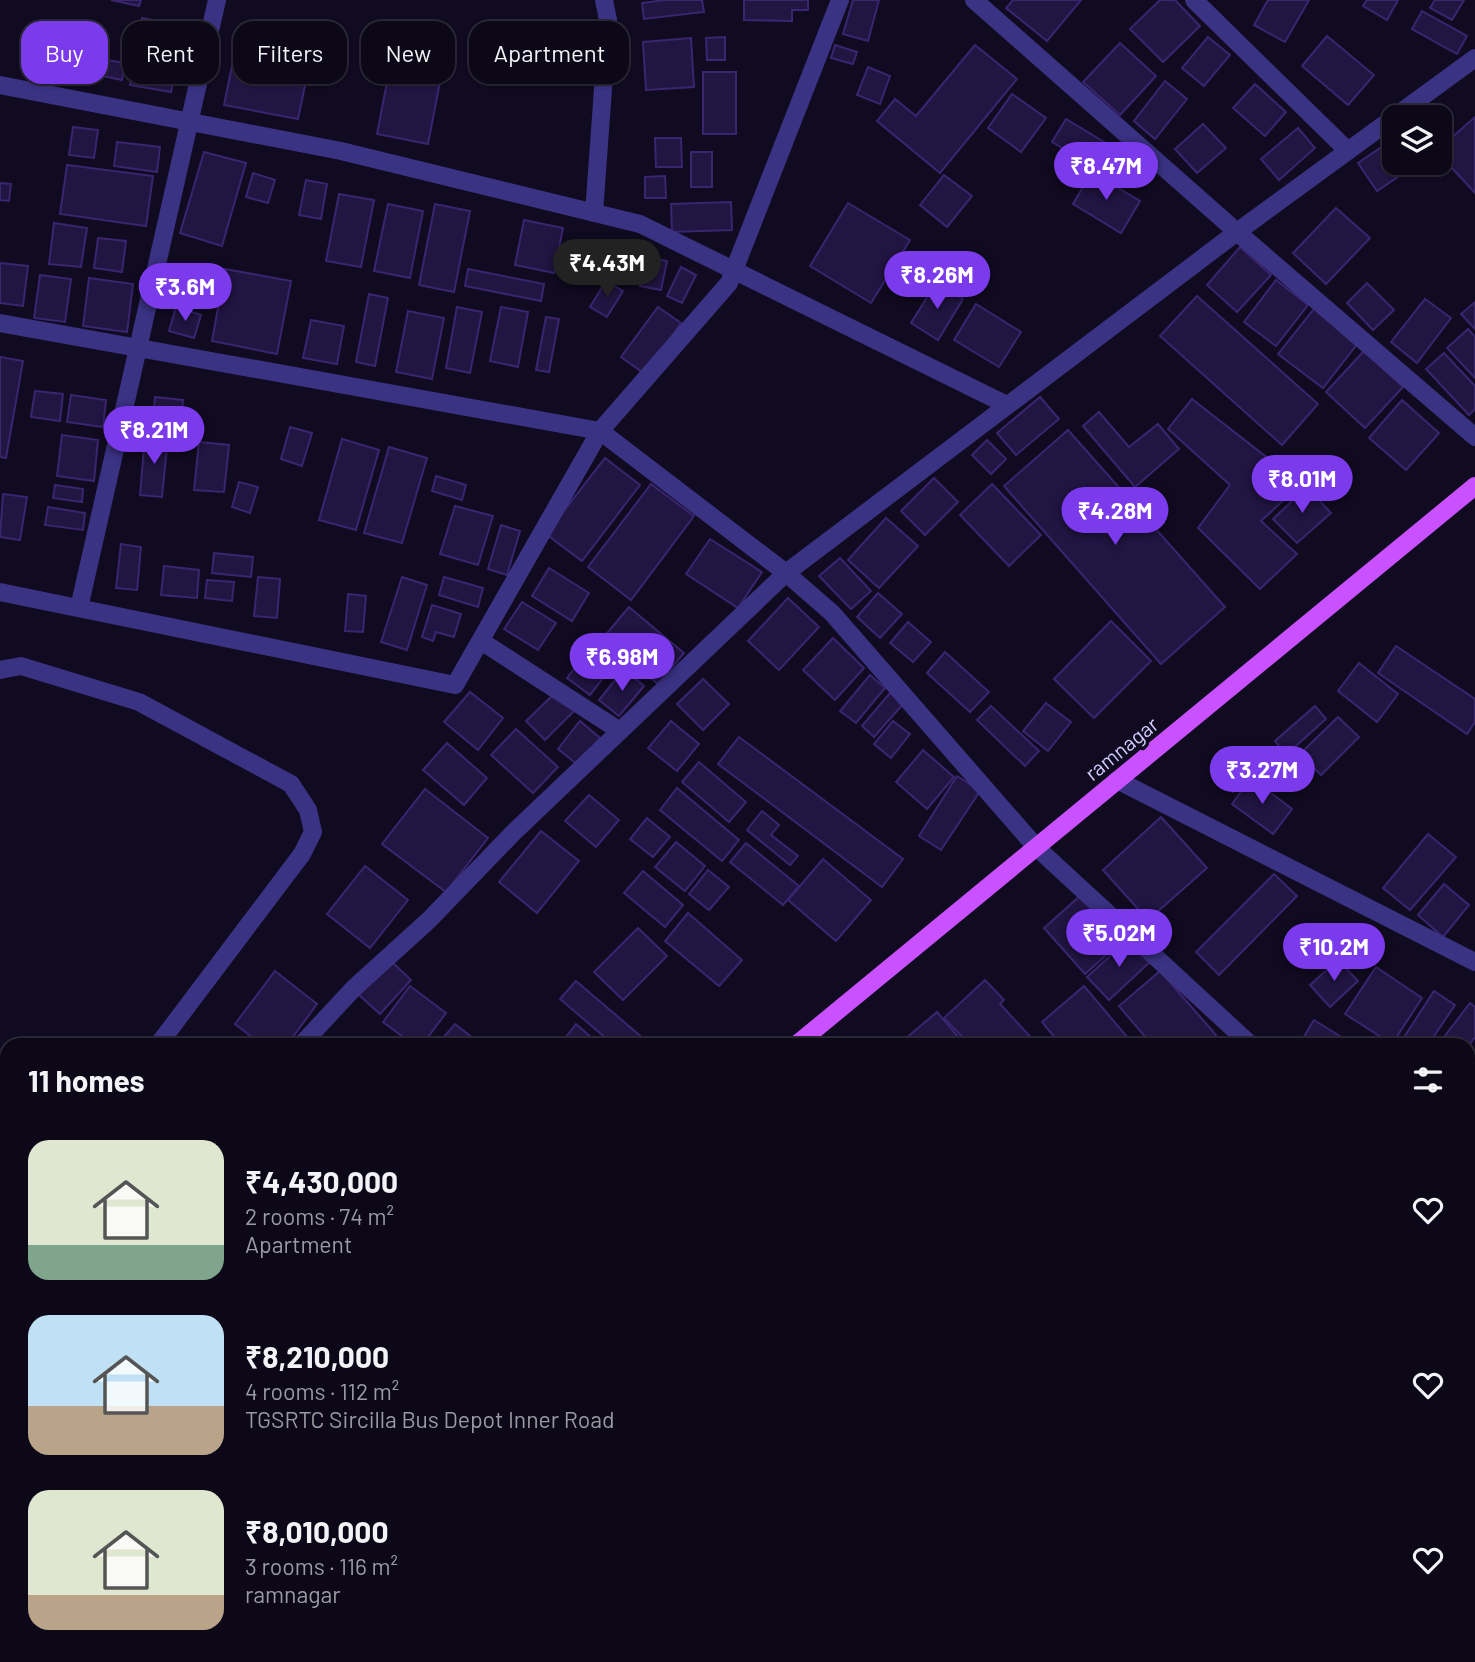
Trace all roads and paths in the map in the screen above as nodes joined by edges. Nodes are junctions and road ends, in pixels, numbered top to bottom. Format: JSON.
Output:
{"nodes":[{"id":1,"x":217,"y":0,"type":"edge"},
{"id":2,"x":604,"y":0,"type":"edge"},
{"id":3,"x":840,"y":0,"type":"edge"},
{"id":4,"x":974,"y":0,"type":"edge"},
{"id":5,"x":1194,"y":0,"type":"edge"},
{"id":6,"x":1475,"y":58,"type":"edge"},
{"id":7,"x":0,"y":85,"type":"edge"},
{"id":8,"x":190,"y":122,"type":"junction"},
{"id":9,"x":1348,"y":150,"type":"junction"},
{"id":10,"x":594,"y":213,"type":"junction"},
{"id":11,"x":1237,"y":232,"type":"junction"},
{"id":12,"x":733,"y":272,"type":"junction"},
{"id":13,"x":0,"y":323,"type":"edge"},
{"id":14,"x":138,"y":347,"type":"junction"},
{"id":15,"x":1007,"y":405,"type":"junction"},
{"id":16,"x":600,"y":431,"type":"junction"},
{"id":17,"x":1475,"y":438,"type":"edge"},
{"id":18,"x":1475,"y":485,"type":"edge"},
{"id":19,"x":786,"y":573,"type":"junction"},
{"id":20,"x":0,"y":592,"type":"edge"},
{"id":21,"x":79,"y":608,"type":"junction"},
{"id":22,"x":481,"y":641,"type":"junction"},
{"id":23,"x":0,"y":670,"type":"edge"},
{"id":24,"x":620,"y":731,"type":"junction"},
{"id":25,"x":1118,"y":780,"type":"junction"},
{"id":26,"x":1036,"y":846,"type":"junction"},
{"id":27,"x":1475,"y":962,"type":"edge"},
{"id":28,"x":163,"y":1038,"type":"edge"},
{"id":29,"x":308,"y":1038,"type":"edge"},
{"id":30,"x":804,"y":1038,"type":"edge"},
{"id":31,"x":1243,"y":1038,"type":"edge"}],
"edges":[{"from":1,"to":8,"type":"street"},
{"from":2,"to":10,"type":"street"},
{"from":3,"to":12,"type":"street"},
{"from":4,"to":11,"type":"street"},
{"from":5,"to":9,"type":"street"},
{"from":6,"to":9,"type":"street"},
{"from":7,"to":8,"type":"street"},
{"from":8,"to":10,"type":"street"},
{"from":8,"to":14,"type":"street"},
{"from":9,"to":11,"type":"street"},
{"from":10,"to":12,"type":"street"},
{"from":11,"to":15,"type":"street"},
{"from":11,"to":17,"type":"street"},
{"from":12,"to":15,"type":"street"},
{"from":12,"to":16,"type":"street"},
{"from":13,"to":14,"type":"street"},
{"from":14,"to":16,"type":"street"},
{"from":14,"to":21,"type":"street"},
{"from":15,"to":19,"type":"street"},
{"from":16,"to":19,"type":"street"},
{"from":16,"to":22,"type":"street"},
{"from":18,"to":25,"type":"main road","name":"ramnagar"},
{"from":19,"to":24,"type":"street"},
{"from":19,"to":26,"type":"street"},
{"from":20,"to":21,"type":"street"},
{"from":21,"to":22,"type":"street"},
{"from":22,"to":24,"type":"street"},
{"from":23,"to":28,"type":"street"},
{"from":24,"to":29,"type":"street"},
{"from":25,"to":26,"type":"main road","name":"ramnagar"},
{"from":25,"to":27,"type":"street"},
{"from":26,"to":30,"type":"main road","name":"ramnagar"},
{"from":26,"to":31,"type":"street"}]}
